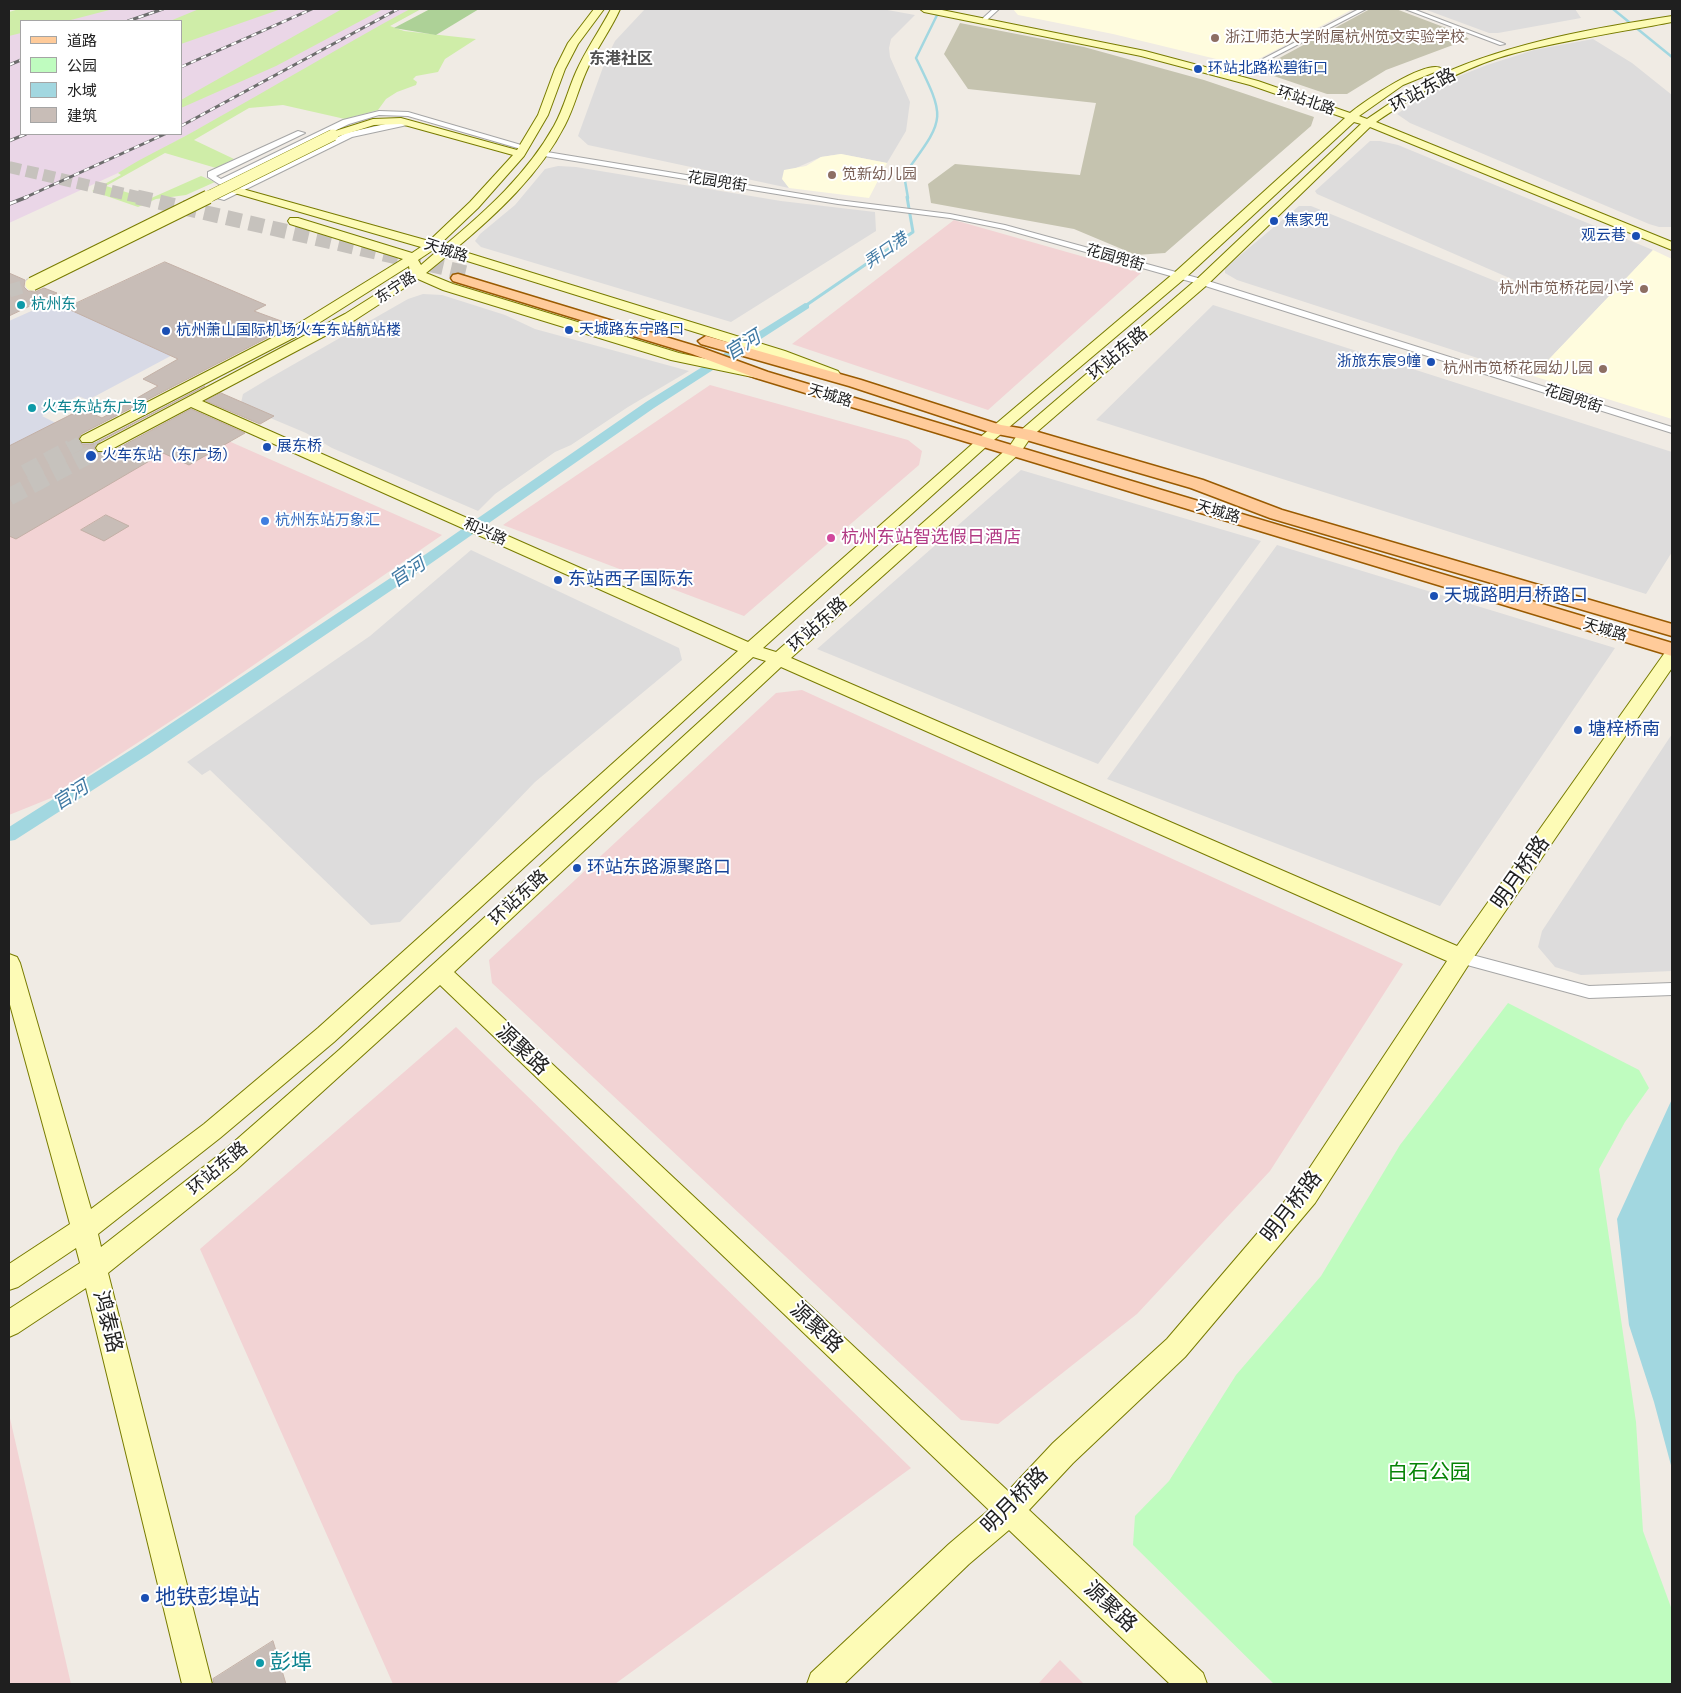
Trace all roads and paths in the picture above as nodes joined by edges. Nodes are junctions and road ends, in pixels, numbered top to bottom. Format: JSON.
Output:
{"nodes":[{"id":1,"x":599,"y":9,"type":"edge"},
{"id":2,"x":616,"y":9,"type":"edge"},
{"id":3,"x":919,"y":9,"type":"edge"},
{"id":4,"x":926,"y":9,"type":"edge"},
{"id":5,"x":950,"y":9,"type":"edge"},
{"id":6,"x":1363,"y":9,"type":"edge"},
{"id":7,"x":1408,"y":9,"type":"edge"},
{"id":8,"x":1672,"y":11,"type":"edge"},
{"id":9,"x":967,"y":14,"type":"junction"},
{"id":10,"x":990,"y":15,"type":"edge"},
{"id":11,"x":1646,"y":20,"type":"junction"},
{"id":12,"x":1672,"y":20,"type":"edge"},
{"id":13,"x":1602,"y":28,"type":"junction"},
{"id":14,"x":1502,"y":44,"type":"junction"},
{"id":15,"x":1239,"y":73,"type":"junction"},
{"id":16,"x":1356,"y":115,"type":"junction"},
{"id":17,"x":332,"y":120,"type":"dead end"},
{"id":18,"x":1372,"y":121,"type":"junction"},
{"id":19,"x":418,"y":125,"type":"junction"},
{"id":20,"x":522,"y":151,"type":"junction"},
{"id":21,"x":541,"y":153,"type":"junction"},
{"id":22,"x":221,"y":182,"type":"junction"},
{"id":23,"x":235,"y":190,"type":"junction"},
{"id":24,"x":220,"y":198,"type":"joint"},
{"id":25,"x":249,"y":207,"type":"dead end"},
{"id":26,"x":278,"y":216,"type":"dead end"},
{"id":27,"x":1671,"y":242,"type":"edge"},
{"id":28,"x":431,"y":246,"type":"junction"},
{"id":29,"x":446,"y":251,"type":"junction"},
{"id":30,"x":411,"y":257,"type":"junction"},
{"id":31,"x":417,"y":274,"type":"junction"},
{"id":32,"x":1179,"y":276,"type":"junction"},
{"id":33,"x":1202,"y":282,"type":"junction"},
{"id":34,"x":32,"y":284,"type":"tunnel mouth"},
{"id":35,"x":721,"y":340,"type":"junction"},
{"id":36,"x":695,"y":357,"type":"junction"},
{"id":37,"x":762,"y":375,"type":"junction"},
{"id":38,"x":191,"y":402,"type":"junction"},
{"id":39,"x":998,"y":429,"type":"junction"},
{"id":40,"x":1672,"y":430,"type":"edge"},
{"id":41,"x":1025,"y":434,"type":"junction"},
{"id":42,"x":87,"y":439,"type":"tunnel mouth"},
{"id":43,"x":983,"y":442,"type":"junction"},
{"id":44,"x":104,"y":448,"type":"tunnel mouth"},
{"id":45,"x":1015,"y":450,"type":"junction"},
{"id":46,"x":1672,"y":630,"type":"edge"},
{"id":47,"x":750,"y":650,"type":"junction"},
{"id":48,"x":1672,"y":650,"type":"edge"},
{"id":49,"x":1672,"y":654,"type":"edge"},
{"id":50,"x":779,"y":659,"type":"junction"},
{"id":51,"x":1461,"y":958,"type":"junction"},
{"id":52,"x":9,"y":963,"type":"edge"},
{"id":53,"x":440,"y":972,"type":"junction"},
{"id":54,"x":1672,"y":989,"type":"edge"},
{"id":55,"x":84,"y":1229,"type":"junction"},
{"id":56,"x":93,"y":1269,"type":"junction"},
{"id":57,"x":9,"y":1278,"type":"edge"},
{"id":58,"x":9,"y":1324,"type":"edge"},
{"id":59,"x":1010,"y":1511,"type":"junction"},
{"id":60,"x":197,"y":1684,"type":"edge"},
{"id":61,"x":822,"y":1684,"type":"edge"},
{"id":62,"x":1192,"y":1684,"type":"edge"}],
"edges":[{"from":1,"to":20,"type":"main road","name":"东宁路"},
{"from":2,"to":21,"type":"main road","name":"东宁路"},
{"from":3,"to":4,"type":"main road","name":"环站北路"},
{"from":4,"to":9,"type":"main road","name":"环站北路"},
{"from":5,"to":9,"type":"main road","name":"环站北路"},
{"from":6,"to":15,"type":"street"},
{"from":7,"to":14,"type":"street"},
{"from":8,"to":11,"type":"main road","name":"环站东路"},
{"from":9,"to":10,"type":"main road","name":"环站北路"},
{"from":10,"to":15,"type":"main road","name":"环站北路"},
{"from":10,"to":16,"type":"main road","name":"环站北路"},
{"from":11,"to":12,"type":"main road","name":"环站东路"},
{"from":11,"to":13,"type":"main road","name":"环站东路"},
{"from":13,"to":14,"type":"main road","name":"环站东路"},
{"from":13,"to":18,"type":"main road","name":"环站东路"},
{"from":14,"to":16,"type":"main road","name":"环站东路"},
{"from":15,"to":16,"type":"main road","name":"环站北路"},
{"from":16,"to":18,"type":"main road","name":"环站北路"},
{"from":16,"to":32,"type":"main road","name":"环站东路"},
{"from":17,"to":22,"type":"street"},
{"from":18,"to":27,"type":"main road","name":"环站北路"},
{"from":18,"to":33,"type":"main road","name":"环站东路"},
{"from":19,"to":20,"type":"main road"},
{"from":19,"to":23,"type":"street"},
{"from":19,"to":34,"type":"main road","bridge":true},
{"from":20,"to":22,"type":"street"},
{"from":20,"to":28,"type":"main road","name":"东宁路"},
{"from":21,"to":29,"type":"main road","name":"东宁路"},
{"from":21,"to":32,"type":"street","name":"花园兜街"},
{"from":22,"to":23,"type":"street"},
{"from":23,"to":24,"type":"street"},
{"from":23,"to":28,"type":"main road","name":"天城路"},
{"from":24,"to":25,"type":"main road"},
{"from":26,"to":30,"type":"main road","name":"天城路"},
{"from":28,"to":29,"type":"main road","name":"天城路"},
{"from":28,"to":30,"type":"main road","name":"东宁路"},
{"from":29,"to":31,"type":"main road","name":"东宁路"},
{"from":29,"to":35,"type":"main road","name":"天城路"},
{"from":30,"to":31,"type":"main road","name":"天城路"},
{"from":30,"to":42,"type":"main road","name":"东宁路"},
{"from":31,"to":36,"type":"main road","name":"天城路"},
{"from":31,"to":38,"type":"main road","name":"东宁路"},
{"from":32,"to":33,"type":"street","name":"花园兜街"},
{"from":32,"to":39,"type":"main road","name":"环站东路"},
{"from":33,"to":40,"type":"street","name":"花园兜街"},
{"from":33,"to":41,"type":"main road","name":"环站东路"},
{"from":35,"to":36,"type":"main road","name":"天城路"},
{"from":35,"to":39,"type":"main road","name":"天城路"},
{"from":36,"to":37,"type":"main road","name":"天城路"},
{"from":36,"to":37,"type":"main road","name":"天城路"},
{"from":37,"to":43,"type":"main road","name":"天城路"},
{"from":38,"to":44,"type":"main road","name":"东宁路"},
{"from":38,"to":47,"type":"main road","name":"和兴路"},
{"from":39,"to":41,"type":"main road","name":"天城路"},
{"from":39,"to":43,"type":"main road","name":"环站东路"},
{"from":41,"to":45,"type":"main road","name":"环站东路"},
{"from":41,"to":46,"type":"main road","name":"天城路"},
{"from":43,"to":45,"type":"main road","name":"天城路"},
{"from":43,"to":47,"type":"main road","name":"环站东路"},
{"from":45,"to":48,"type":"main road","name":"天城路"},
{"from":45,"to":50,"type":"main road","name":"环站东路"},
{"from":47,"to":50,"type":"main road","name":"和兴路"},
{"from":47,"to":55,"type":"main road","name":"环站东路"},
{"from":49,"to":51,"type":"main road","name":"明月桥路"},
{"from":50,"to":51,"type":"main road","name":"和兴路"},
{"from":50,"to":53,"type":"main road","name":"环站东路"},
{"from":51,"to":54,"type":"street"},
{"from":51,"to":59,"type":"main road","name":"明月桥路"},
{"from":52,"to":55,"type":"main road","name":"鸿泰路"},
{"from":53,"to":56,"type":"main road","name":"环站东路"},
{"from":53,"to":59,"type":"main road","name":"源聚路"},
{"from":55,"to":56,"type":"main road","name":"鸿泰路"},
{"from":55,"to":57,"type":"main road","name":"环站东路"},
{"from":56,"to":58,"type":"main road","name":"环站东路"},
{"from":56,"to":60,"type":"main road","name":"鸿泰路"},
{"from":59,"to":61,"type":"main road","name":"明月桥路"},
{"from":59,"to":62,"type":"main road","name":"源聚路"}]}
